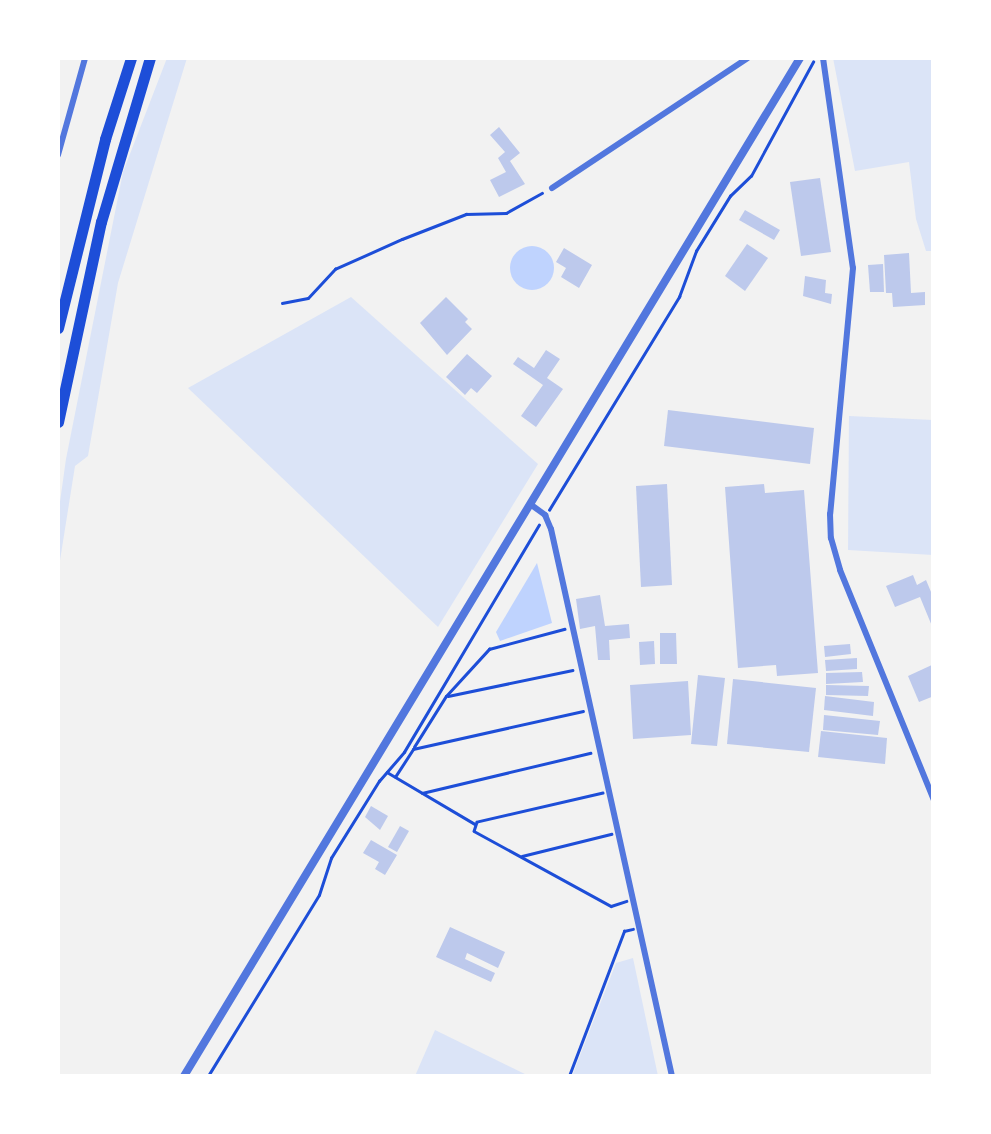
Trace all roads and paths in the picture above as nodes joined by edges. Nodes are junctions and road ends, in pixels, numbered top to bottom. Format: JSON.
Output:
{"nodes":[{"id":1,"x":85,"y":58,"type":"edge"},
{"id":2,"x":131,"y":58,"type":"edge"},
{"id":3,"x":150,"y":58,"type":"edge"},
{"id":4,"x":748,"y":58,"type":"edge"},
{"id":5,"x":800,"y":58,"type":"edge"},
{"id":6,"x":820,"y":58,"type":"edge"},
{"id":7,"x":62,"y":119,"type":"edge"},
{"id":8,"x":58,"y":155,"type":"edge"},
{"id":9,"x":552,"y":188,"type":"joint"},
{"id":10,"x":282,"y":303,"type":"dead end"},
{"id":11,"x":58,"y":328,"type":"edge"},
{"id":12,"x":58,"y":422,"type":"edge"},
{"id":13,"x":530,"y":504,"type":"junction"},
{"id":14,"x":545,"y":516,"type":"junction"},
{"id":15,"x":571,"y":627,"type":"junction"},
{"id":16,"x":580,"y":668,"type":"junction"},
{"id":17,"x":446,"y":696,"type":"junction"},
{"id":18,"x":590,"y":709,"type":"junction"},
{"id":19,"x":413,"y":749,"type":"junction"},
{"id":20,"x":599,"y":750,"type":"junction"},
{"id":21,"x":386,"y":772,"type":"junction"},
{"id":22,"x":394,"y":777,"type":"junction"},
{"id":23,"x":608,"y":792,"type":"junction"},
{"id":24,"x":422,"y":793,"type":"junction"},
{"id":25,"x":934,"y":800,"type":"edge"},
{"id":26,"x":476,"y":825,"type":"junction"},
{"id":27,"x":617,"y":832,"type":"junction"},
{"id":28,"x":522,"y":856,"type":"junction"},
{"id":29,"x":632,"y":898,"type":"junction"},
{"id":30,"x":639,"y":928,"type":"junction"},
{"id":31,"x":184,"y":1076,"type":"edge"},
{"id":32,"x":208,"y":1076,"type":"edge"},
{"id":33,"x":569,"y":1076,"type":"edge"},
{"id":34,"x":672,"y":1076,"type":"edge"}],
"edges":[{"from":1,"to":7,"type":"street"},
{"from":2,"to":11,"type":"highway"},
{"from":3,"to":12,"type":"highway"},
{"from":4,"to":9,"type":"street"},
{"from":5,"to":13,"type":"street"},
{"from":6,"to":14,"type":"path"},
{"from":6,"to":25,"type":"street"},
{"from":7,"to":8,"type":"street"},
{"from":9,"to":10,"type":"path"},
{"from":13,"to":14,"type":"street"},
{"from":13,"to":31,"type":"street"},
{"from":14,"to":15,"type":"street"},
{"from":14,"to":21,"type":"path"},
{"from":15,"to":16,"type":"street"},
{"from":15,"to":17,"type":"path"},
{"from":16,"to":17,"type":"path"},
{"from":16,"to":18,"type":"street"},
{"from":17,"to":19,"type":"path"},
{"from":18,"to":19,"type":"path"},
{"from":18,"to":20,"type":"street"},
{"from":19,"to":22,"type":"path"},
{"from":20,"to":23,"type":"street"},
{"from":20,"to":24,"type":"path"},
{"from":21,"to":22,"type":"path"},
{"from":21,"to":32,"type":"path"},
{"from":22,"to":24,"type":"path"},
{"from":23,"to":26,"type":"path"},
{"from":23,"to":27,"type":"street"},
{"from":24,"to":26,"type":"path"},
{"from":26,"to":28,"type":"path"},
{"from":27,"to":28,"type":"path"},
{"from":27,"to":29,"type":"street"},
{"from":28,"to":29,"type":"path"},
{"from":29,"to":30,"type":"street"},
{"from":30,"to":33,"type":"path"},
{"from":30,"to":34,"type":"street"}]}
